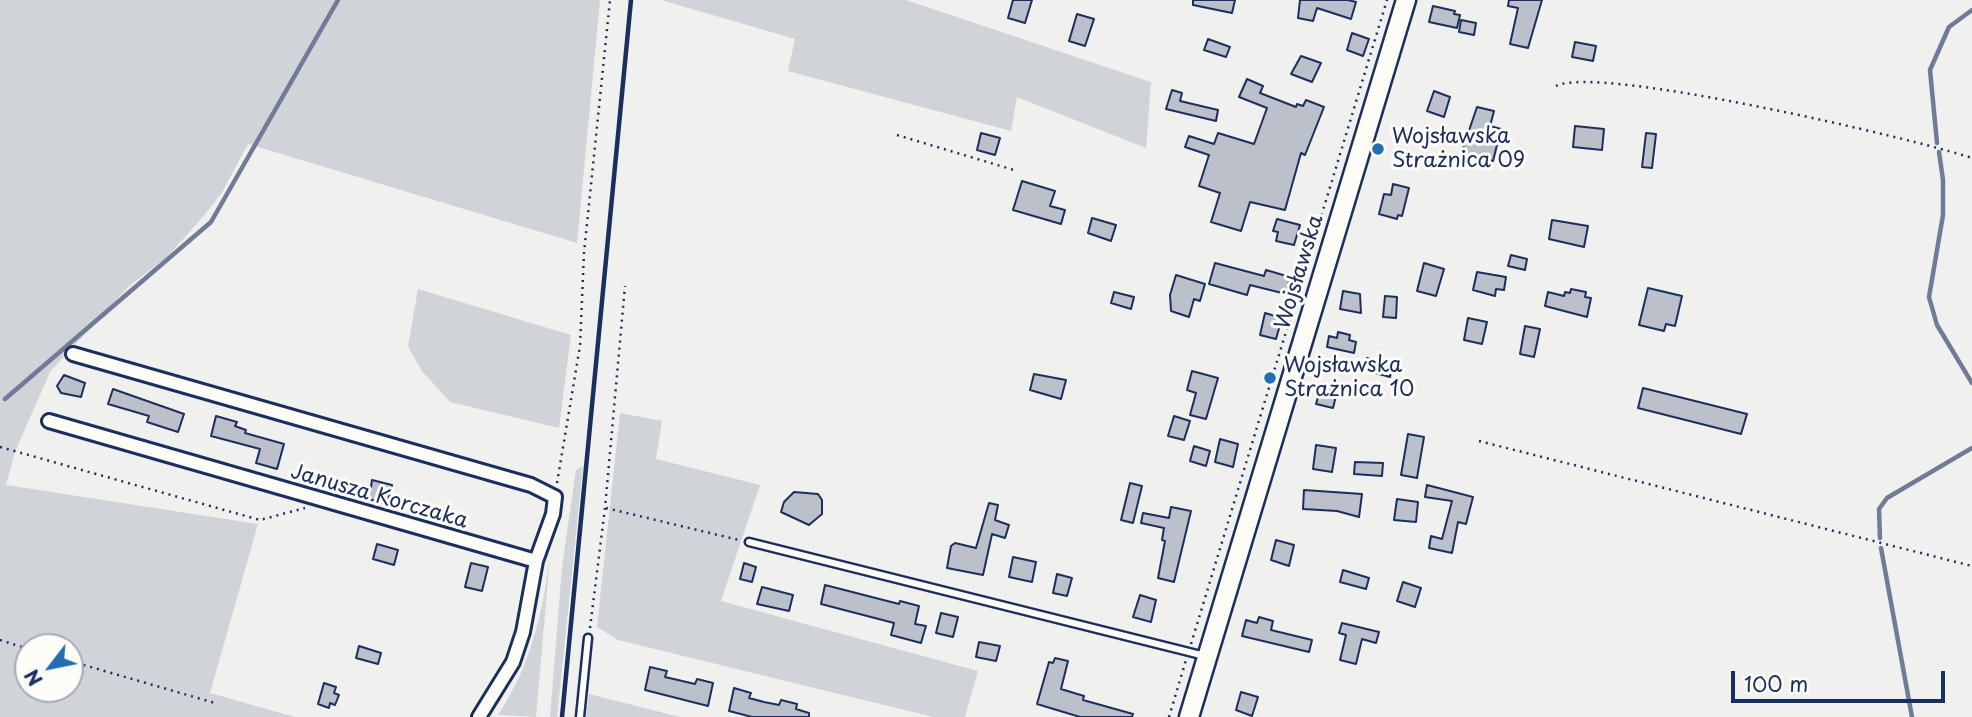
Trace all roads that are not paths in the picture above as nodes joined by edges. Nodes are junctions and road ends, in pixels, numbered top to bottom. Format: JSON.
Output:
{"nodes":[{"id":1,"x":1406,"y":0,"type":"edge"},
{"id":2,"x":73,"y":354,"type":"dead end"},
{"id":3,"x":49,"y":421,"type":"dead end"},
{"id":4,"x":749,"y":542,"type":"road end"},
{"id":5,"x":536,"y":561,"type":"junction"},
{"id":6,"x":589,"y":638,"type":"road end"},
{"id":7,"x":1207,"y":657,"type":"junction"},
{"id":8,"x":479,"y":717,"type":"edge"},
{"id":9,"x":580,"y":717,"type":"edge"},
{"id":10,"x":1189,"y":717,"type":"edge"}],
"edges":[{"from":1,"to":7,"type":"street","name":"Wojsławska"},
{"from":2,"to":5,"type":"street"},
{"from":3,"to":5,"type":"street","name":"Janusza Korczaka"},
{"from":4,"to":7,"type":"lane"},
{"from":5,"to":8,"type":"street"},
{"from":6,"to":9,"type":"lane"},
{"from":7,"to":10,"type":"street","name":"Wojsławska"}]}
